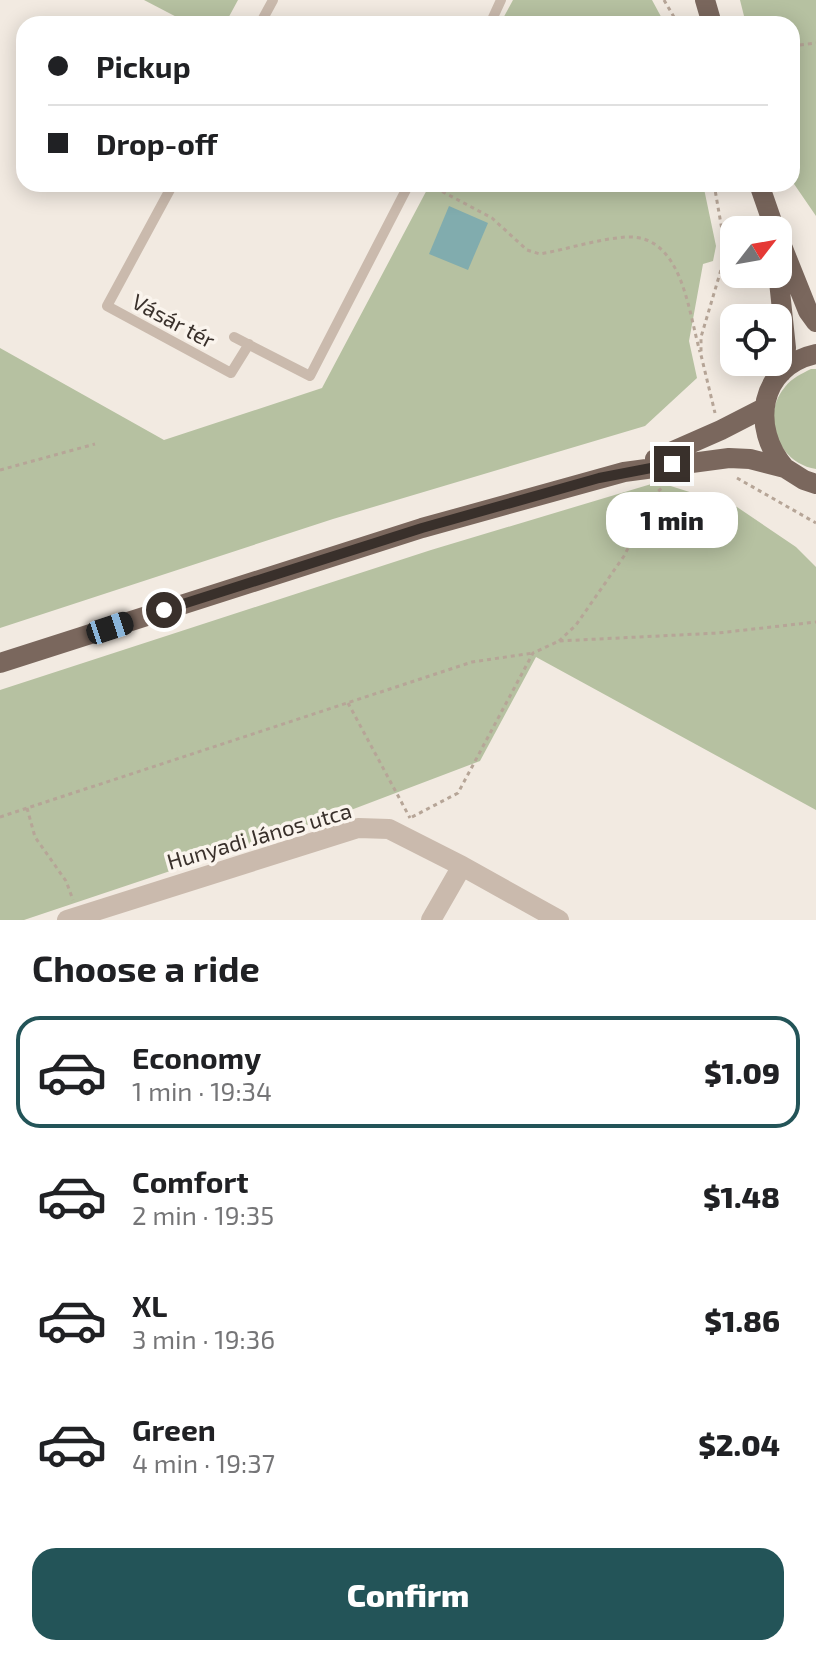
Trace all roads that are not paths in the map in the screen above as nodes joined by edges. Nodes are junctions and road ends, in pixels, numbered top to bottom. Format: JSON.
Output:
{"nodes":[{"id":1,"x":169,"y":192,"type":"edge"},
{"id":2,"x":405,"y":192,"type":"edge"},
{"id":3,"x":761,"y":192,"type":"edge"},
{"id":4,"x":769,"y":216,"type":"edge"},
{"id":5,"x":792,"y":271,"type":"edge"},
{"id":6,"x":816,"y":322,"type":"edge"},
{"id":7,"x":234,"y":337,"type":"dead end"},
{"id":8,"x":249,"y":344,"type":"junction"},
{"id":9,"x":816,"y":354,"type":"edge"},
{"id":10,"x":792,"y":365,"type":"edge"},
{"id":11,"x":779,"y":376,"type":"edge"},
{"id":12,"x":764,"y":408,"type":"junction"},
{"id":13,"x":785,"y":468,"type":"junction"},
{"id":14,"x":624,"y":472,"type":"junction"},
{"id":15,"x":816,"y":484,"type":"edge"},
{"id":16,"x":0,"y":663,"type":"edge"},
{"id":17,"x":462,"y":866,"type":"junction"},
{"id":18,"x":70,"y":919,"type":"edge"},
{"id":19,"x":431,"y":920,"type":"edge"},
{"id":20,"x":559,"y":920,"type":"edge"}],
"edges":[{"from":1,"to":8,"type":"lane","name":"Vásár tér"},
{"from":2,"to":8,"type":"lane","name":"Vásár tér"},
{"from":3,"to":4,"type":"main road"},
{"from":5,"to":6,"type":"main road"},
{"from":7,"to":8,"type":"lane","name":"Vásár tér"},
{"from":9,"to":10,"type":"main road"},
{"from":11,"to":12,"type":"main road"},
{"from":12,"to":13,"type":"main road"},
{"from":12,"to":14,"type":"main road"},
{"from":13,"to":14,"type":"main road"},
{"from":13,"to":15,"type":"main road"},
{"from":14,"to":16,"type":"main road"},
{"from":17,"to":18,"type":"street","name":"Hunyadi János utca"},
{"from":17,"to":19,"type":"street"},
{"from":17,"to":20,"type":"street","name":"Hunyadi János utca"}]}
